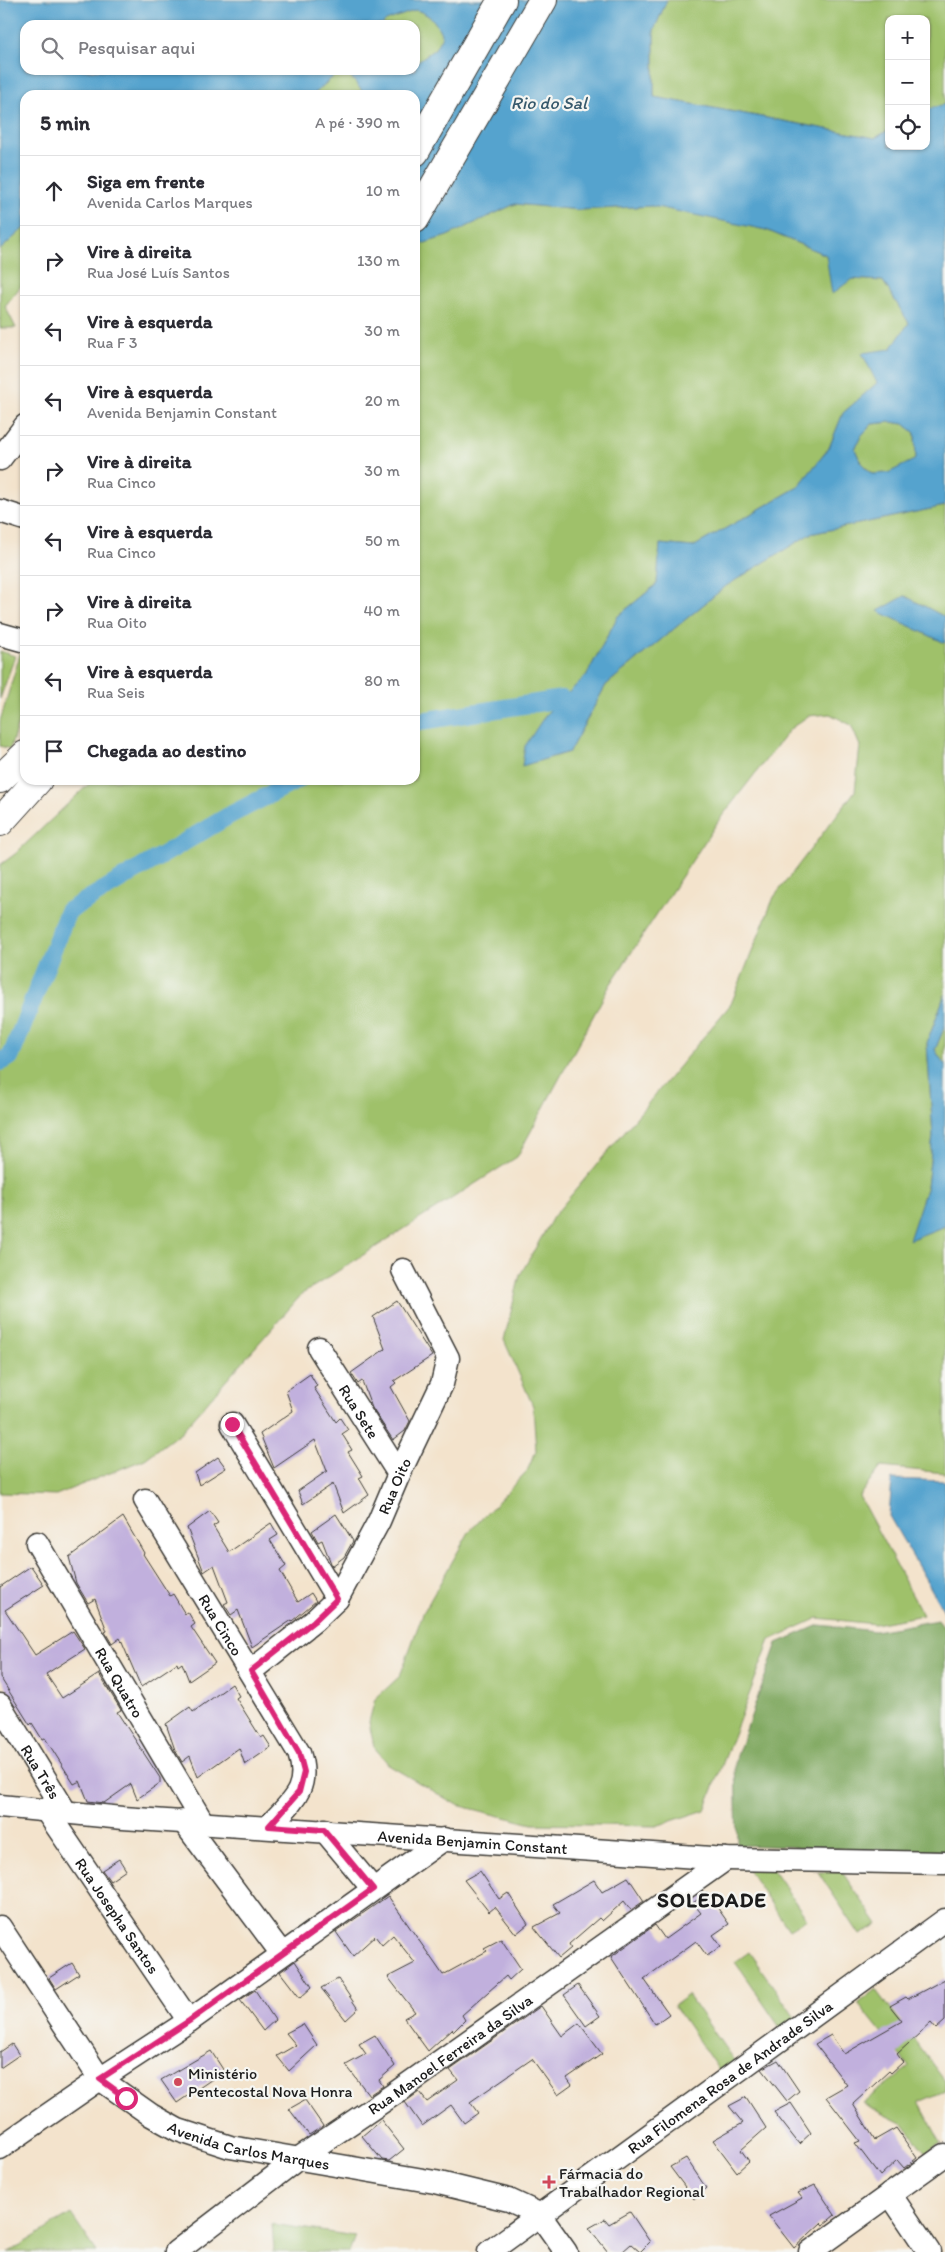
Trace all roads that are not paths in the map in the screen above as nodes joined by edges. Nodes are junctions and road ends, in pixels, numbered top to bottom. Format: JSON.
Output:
{"nodes":[{"id":1,"x":502,"y":0,"type":"edge"},
{"id":2,"x":543,"y":0,"type":"edge"},
{"id":3,"x":420,"y":143,"type":"edge"},
{"id":4,"x":420,"y":210,"type":"edge"},
{"id":5,"x":20,"y":433,"type":"edge"},
{"id":6,"x":0,"y":459,"type":"edge"},
{"id":7,"x":0,"y":511,"type":"edge"},
{"id":8,"x":20,"y":517,"type":"edge"},
{"id":9,"x":0,"y":634,"type":"edge"},
{"id":10,"x":20,"y":640,"type":"edge"},
{"id":11,"x":20,"y":760,"type":"edge"},
{"id":12,"x":0,"y":779,"type":"edge"},
{"id":13,"x":33,"y":785,"type":"edge"},
{"id":14,"x":0,"y":822,"type":"edge"},
{"id":15,"x":403,"y":1270,"type":"dead end"},
{"id":16,"x":319,"y":1348,"type":"dead end"},
{"id":17,"x":232,"y":1424,"type":"dead end"},
{"id":18,"x":399,"y":1474,"type":"junction"},
{"id":19,"x":145,"y":1500,"type":"dead end"},
{"id":20,"x":37,"y":1543,"type":"dead end"},
{"id":21,"x":337,"y":1599,"type":"junction"},
{"id":22,"x":251,"y":1671,"type":"junction"},
{"id":23,"x":0,"y":1706,"type":"edge"},
{"id":24,"x":0,"y":1806,"type":"edge"},
{"id":25,"x":54,"y":1810,"type":"junction"},
{"id":26,"x":193,"y":1822,"type":"junction"},
{"id":27,"x":269,"y":1826,"type":"junction"},
{"id":28,"x":324,"y":1830,"type":"junction"},
{"id":29,"x":444,"y":1839,"type":"junction"},
{"id":30,"x":726,"y":1859,"type":"junction"},
{"id":31,"x":945,"y":1863,"type":"edge"},
{"id":32,"x":373,"y":1889,"type":"junction"},
{"id":33,"x":945,"y":1920,"type":"edge"},
{"id":34,"x":0,"y":1927,"type":"edge"},
{"id":35,"x":282,"y":1954,"type":"junction"},
{"id":36,"x":189,"y":2021,"type":"junction"},
{"id":37,"x":100,"y":2079,"type":"junction"},
{"id":38,"x":0,"y":2148,"type":"edge"},
{"id":39,"x":945,"y":2155,"type":"edge"},
{"id":40,"x":296,"y":2160,"type":"junction"},
{"id":41,"x":890,"y":2194,"type":"junction"},
{"id":42,"x":539,"y":2214,"type":"junction"},
{"id":43,"x":176,"y":2252,"type":"edge"},
{"id":44,"x":489,"y":2252,"type":"edge"},
{"id":45,"x":566,"y":2252,"type":"edge"},
{"id":46,"x":810,"y":2252,"type":"edge"},
{"id":47,"x":928,"y":2252,"type":"edge"}],
"edges":[{"from":1,"to":3,"type":"main road"},
{"from":2,"to":4,"type":"main road"},
{"from":5,"to":6,"type":"street"},
{"from":7,"to":8,"type":"street"},
{"from":9,"to":10,"type":"street"},
{"from":11,"to":12,"type":"main road"},
{"from":13,"to":14,"type":"main road"},
{"from":15,"to":18,"type":"street","name":"Rua Oito"},
{"from":16,"to":18,"type":"street","name":"Rua Sete"},
{"from":17,"to":21,"type":"street"},
{"from":18,"to":21,"type":"street","name":"Rua Oito"},
{"from":19,"to":22,"type":"street","name":"Rua Cinco"},
{"from":20,"to":26,"type":"street","name":"Rua Quatro"},
{"from":21,"to":22,"type":"street","name":"Rua Oito"},
{"from":22,"to":27,"type":"street","name":"Rua Cinco"},
{"from":23,"to":25,"type":"street","name":"Rua Três"},
{"from":24,"to":25,"type":"street","name":"Avenida Benjamin Constant"},
{"from":25,"to":26,"type":"street","name":"Avenida Benjamin Constant"},
{"from":25,"to":36,"type":"street","name":"Rua Josepha Santos"},
{"from":26,"to":27,"type":"street","name":"Avenida Benjamin Constant"},
{"from":26,"to":35,"type":"street","name":"Rua Quatro"},
{"from":27,"to":28,"type":"street","name":"Avenida Benjamin Constant"},
{"from":28,"to":29,"type":"street","name":"Avenida Benjamin Constant"},
{"from":28,"to":32,"type":"street"},
{"from":29,"to":30,"type":"street","name":"Avenida Benjamin Constant"},
{"from":29,"to":32,"type":"street"},
{"from":30,"to":31,"type":"street","name":"Avenida Benjamin Constant"},
{"from":30,"to":40,"type":"street","name":"Rua Manoel Ferreira da Silva"},
{"from":32,"to":35,"type":"street"},
{"from":33,"to":42,"type":"street","name":"Rua Filomena Rosa de Andrade Silva"},
{"from":34,"to":37,"type":"street","name":"Avenida Carlos Marques"},
{"from":35,"to":36,"type":"street"},
{"from":36,"to":37,"type":"street"},
{"from":37,"to":38,"type":"street"},
{"from":37,"to":40,"type":"street","name":"Avenida Carlos Marques"},
{"from":39,"to":41,"type":"street"},
{"from":40,"to":42,"type":"street","name":"Avenida Carlos Marques"},
{"from":40,"to":43,"type":"street","name":"Rua Manoel Ferreira da Silva"},
{"from":41,"to":46,"type":"street"},
{"from":41,"to":47,"type":"street"},
{"from":42,"to":44,"type":"street","name":"Rua Filomena Rosa de Andrade Silva"},
{"from":42,"to":45,"type":"street","name":"Avenida Carlos Marques"}]}
